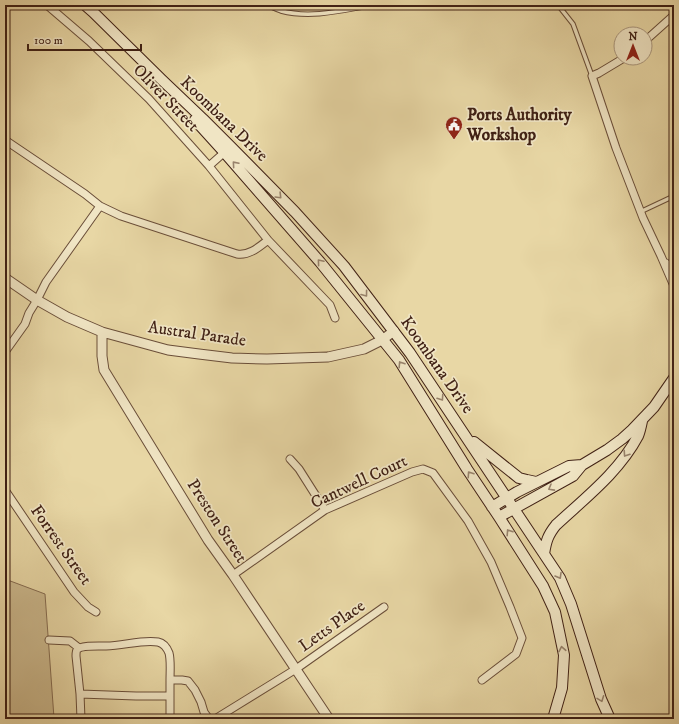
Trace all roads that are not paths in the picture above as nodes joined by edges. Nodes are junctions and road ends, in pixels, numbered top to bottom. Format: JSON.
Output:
{"nodes":[{"id":1,"x":47,"y":5,"type":"edge"},
{"id":2,"x":85,"y":5,"type":"edge"},
{"id":3,"x":267,"y":5,"type":"edge"},
{"id":4,"x":374,"y":5,"type":"edge"},
{"id":5,"x":558,"y":5,"type":"edge"},
{"id":6,"x":674,"y":15,"type":"edge"},
{"id":7,"x":653,"y":34,"type":"edge"},
{"id":8,"x":613,"y":65,"type":"edge"},
{"id":9,"x":592,"y":76,"type":"junction"},
{"id":10,"x":5,"y":140,"type":"edge"},
{"id":11,"x":228,"y":150,"type":"junction"},
{"id":12,"x":209,"y":166,"type":"junction"},
{"id":13,"x":674,"y":196,"type":"edge"},
{"id":14,"x":100,"y":206,"type":"junction"},
{"id":15,"x":640,"y":212,"type":"junction"},
{"id":16,"x":268,"y":240,"type":"junction"},
{"id":17,"x":661,"y":256,"type":"junction"},
{"id":18,"x":674,"y":272,"type":"edge"},
{"id":19,"x":5,"y":278,"type":"edge"},
{"id":20,"x":674,"y":286,"type":"edge"},
{"id":21,"x":37,"y":300,"type":"junction"},
{"id":22,"x":335,"y":318,"type":"dead end"},
{"id":23,"x":102,"y":332,"type":"junction"},
{"id":24,"x":394,"y":332,"type":"junction"},
{"id":25,"x":382,"y":340,"type":"junction"},
{"id":26,"x":5,"y":352,"type":"edge"},
{"id":27,"x":674,"y":378,"type":"edge"},
{"id":28,"x":643,"y":419,"type":"junction"},
{"id":29,"x":466,"y":436,"type":"junction"},
{"id":30,"x":290,"y":459,"type":"dead end"},
{"id":31,"x":582,"y":465,"type":"junction"},
{"id":32,"x":536,"y":482,"type":"junction"},
{"id":33,"x":5,"y":490,"type":"edge"},
{"id":34,"x":507,"y":498,"type":"junction"},
{"id":35,"x":492,"y":507,"type":"junction"},
{"id":36,"x":515,"y":509,"type":"junction"},
{"id":37,"x":325,"y":510,"type":"junction"},
{"id":38,"x":499,"y":517,"type":"junction"},
{"id":39,"x":544,"y":554,"type":"junction"},
{"id":40,"x":233,"y":575,"type":"junction"},
{"id":41,"x":384,"y":607,"type":"dead end"},
{"id":42,"x":96,"y":612,"type":"dead end"},
{"id":43,"x":49,"y":640,"type":"dead end"},
{"id":44,"x":79,"y":648,"type":"junction"},
{"id":45,"x":296,"y":669,"type":"junction"},
{"id":46,"x":170,"y":680,"type":"junction"},
{"id":47,"x":482,"y":680,"type":"dead end"},
{"id":48,"x":80,"y":694,"type":"junction"},
{"id":49,"x":170,"y":696,"type":"junction"},
{"id":50,"x":81,"y":719,"type":"edge"},
{"id":51,"x":170,"y":719,"type":"edge"},
{"id":52,"x":209,"y":719,"type":"edge"},
{"id":53,"x":215,"y":719,"type":"edge"},
{"id":54,"x":329,"y":719,"type":"edge"},
{"id":55,"x":553,"y":719,"type":"edge"},
{"id":56,"x":610,"y":719,"type":"edge"}],
"edges":[{"from":1,"to":12,"type":"street","name":"Oliver Street"},
{"from":2,"to":11,"type":"main road","name":"Koombana Drive"},
{"from":3,"to":4,"type":"lane"},
{"from":5,"to":9,"type":"lane"},
{"from":6,"to":7,"type":"street"},
{"from":8,"to":9,"type":"street"},
{"from":9,"to":15,"type":"street"},
{"from":10,"to":14,"type":"street"},
{"from":11,"to":12,"type":"street"},
{"from":11,"to":24,"type":"main road","name":"Koombana Drive","one_way":true},
{"from":25,"to":11,"type":"main road","name":"Koombana Drive","one_way":true},
{"from":12,"to":16,"type":"street","name":"Oliver Street"},
{"from":13,"to":15,"type":"lane"},
{"from":14,"to":16,"type":"street"},
{"from":14,"to":21,"type":"street"},
{"from":15,"to":17,"type":"street"},
{"from":16,"to":22,"type":"street","name":"Oliver Street"},
{"from":17,"to":18,"type":"street"},
{"from":17,"to":20,"type":"street"},
{"from":19,"to":21,"type":"street","name":"Austral Parade"},
{"from":21,"to":23,"type":"street","name":"Austral Parade"},
{"from":21,"to":26,"type":"street"},
{"from":23,"to":25,"type":"street","name":"Austral Parade"},
{"from":23,"to":40,"type":"street","name":"Preston Street"},
{"from":24,"to":25,"type":"street","name":"Austral Parade"},
{"from":24,"to":29,"type":"main road","name":"Koombana Drive","one_way":true},
{"from":35,"to":25,"type":"main road","name":"Koombana Drive","one_way":true},
{"from":27,"to":28,"type":"main road"},
{"from":28,"to":31,"type":"main road"},
{"from":28,"to":39,"type":"main road","one_way":true},
{"from":29,"to":32,"type":"main road"},
{"from":29,"to":34,"type":"main road","name":"Koombana Drive"},
{"from":30,"to":37,"type":"street"},
{"from":31,"to":32,"type":"main road"},
{"from":31,"to":36,"type":"main road","one_way":true},
{"from":32,"to":34,"type":"main road"},
{"from":33,"to":42,"type":"street","name":"Forrest Street"},
{"from":34,"to":35,"type":"main road"},
{"from":34,"to":36,"type":"main road","name":"Koombana Drive"},
{"from":35,"to":38,"type":"main road","name":"Koombana Drive"},
{"from":36,"to":38,"type":"main road"},
{"from":36,"to":39,"type":"main road","name":"Koombana Drive"},
{"from":37,"to":40,"type":"street","name":"Cantwell Court"},
{"from":37,"to":47,"type":"street","name":"Cantwell Court"},
{"from":55,"to":38,"type":"main road","name":"Koombana Drive","one_way":true},
{"from":39,"to":56,"type":"main road","name":"Koombana Drive","one_way":true},
{"from":40,"to":45,"type":"street","name":"Preston Street"},
{"from":41,"to":45,"type":"street","name":"Letts Place"},
{"from":43,"to":44,"type":"street"},
{"from":44,"to":46,"type":"street"},
{"from":44,"to":48,"type":"street"},
{"from":45,"to":53,"type":"street","name":"Letts Place"},
{"from":45,"to":54,"type":"street","name":"Preston Street"},
{"from":46,"to":49,"type":"street"},
{"from":46,"to":52,"type":"street"},
{"from":48,"to":49,"type":"street"},
{"from":48,"to":50,"type":"street"},
{"from":49,"to":51,"type":"street"}]}
